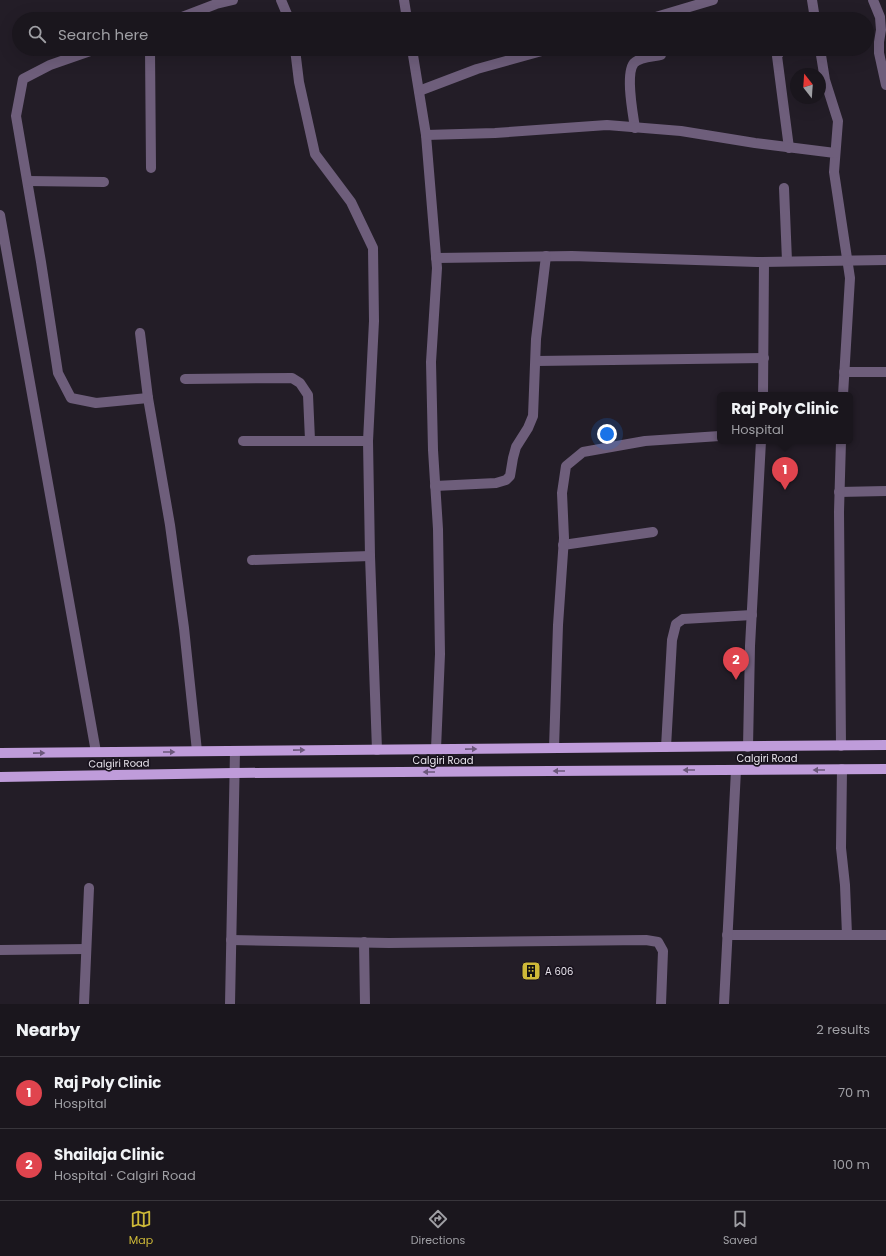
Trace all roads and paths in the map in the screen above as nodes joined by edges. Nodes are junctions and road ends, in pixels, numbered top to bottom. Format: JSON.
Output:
{"nodes":[{"id":1,"x":233,"y":0,"type":"edge"},
{"id":2,"x":281,"y":0,"type":"edge"},
{"id":3,"x":404,"y":0,"type":"edge"},
{"id":4,"x":713,"y":0,"type":"edge"},
{"id":5,"x":812,"y":0,"type":"edge"},
{"id":6,"x":874,"y":0,"type":"edge"},
{"id":7,"x":695,"y":2,"type":"edge"},
{"id":8,"x":195,"y":12,"type":"edge"},
{"id":9,"x":286,"y":12,"type":"edge"},
{"id":10,"x":406,"y":12,"type":"edge"},
{"id":11,"x":668,"y":12,"type":"edge"},
{"id":12,"x":814,"y":12,"type":"edge"},
{"id":13,"x":76,"y":56,"type":"edge"},
{"id":14,"x":150,"y":56,"type":"edge"},
{"id":15,"x":296,"y":56,"type":"edge"},
{"id":16,"x":413,"y":56,"type":"edge"},
{"id":17,"x":524,"y":56,"type":"edge"},
{"id":18,"x":656,"y":56,"type":"edge"},
{"id":19,"x":777,"y":56,"type":"edge"},
{"id":20,"x":821,"y":56,"type":"edge"},
{"id":21,"x":886,"y":85,"type":"edge"},
{"id":22,"x":419,"y":92,"type":"junction"},
{"id":23,"x":634,"y":128,"type":"junction"},
{"id":24,"x":426,"y":135,"type":"junction"},
{"id":25,"x":788,"y":148,"type":"junction"},
{"id":26,"x":835,"y":154,"type":"junction"},
{"id":27,"x":151,"y":168,"type":"dead end"},
{"id":28,"x":28,"y":181,"type":"junction"},
{"id":29,"x":104,"y":182,"type":"dead end"},
{"id":30,"x":784,"y":188,"type":"dead end"},
{"id":31,"x":0,"y":215,"type":"edge"},
{"id":32,"x":546,"y":256,"type":"junction"},
{"id":33,"x":436,"y":258,"type":"junction"},
{"id":34,"x":847,"y":260,"type":"junction"},
{"id":35,"x":886,"y":260,"type":"edge"},
{"id":36,"x":787,"y":261,"type":"junction"},
{"id":37,"x":764,"y":262,"type":"junction"},
{"id":38,"x":140,"y":333,"type":"dead end"},
{"id":39,"x":764,"y":358,"type":"junction"},
{"id":40,"x":536,"y":361,"type":"junction"},
{"id":41,"x":844,"y":372,"type":"junction"},
{"id":42,"x":886,"y":372,"type":"edge"},
{"id":43,"x":185,"y":379,"type":"dead end"},
{"id":44,"x":763,"y":392,"type":"edge"},
{"id":45,"x":843,"y":392,"type":"edge"},
{"id":46,"x":148,"y":398,"type":"junction"},
{"id":47,"x":717,"y":436,"type":"edge"},
{"id":48,"x":310,"y":440,"type":"junction"},
{"id":49,"x":244,"y":441,"type":"dead end"},
{"id":50,"x":368,"y":441,"type":"junction"},
{"id":51,"x":760,"y":444,"type":"edge"},
{"id":52,"x":841,"y":444,"type":"edge"},
{"id":53,"x":435,"y":486,"type":"junction"},
{"id":54,"x":886,"y":491,"type":"edge"},
{"id":55,"x":839,"y":492,"type":"junction"},
{"id":56,"x":653,"y":532,"type":"dead end"},
{"id":57,"x":563,"y":545,"type":"junction"},
{"id":58,"x":370,"y":556,"type":"junction"},
{"id":59,"x":252,"y":560,"type":"dead end"},
{"id":60,"x":752,"y":615,"type":"junction"},
{"id":61,"x":886,"y":745,"type":"edge"},
{"id":62,"x":748,"y":746,"type":"junction"},
{"id":63,"x":841,"y":746,"type":"junction"},
{"id":64,"x":666,"y":747,"type":"junction"},
{"id":65,"x":554,"y":748,"type":"junction"},
{"id":66,"x":436,"y":749,"type":"junction"},
{"id":67,"x":377,"y":750,"type":"junction"},
{"id":68,"x":197,"y":751,"type":"junction"},
{"id":69,"x":235,"y":751,"type":"junction"},
{"id":70,"x":96,"y":752,"type":"junction"},
{"id":71,"x":0,"y":753,"type":"edge"},
{"id":72,"x":842,"y":769,"type":"junction"},
{"id":73,"x":886,"y":769,"type":"edge"},
{"id":74,"x":736,"y":770,"type":"junction"},
{"id":75,"x":234,"y":773,"type":"junction"},
{"id":76,"x":0,"y":777,"type":"edge"},
{"id":77,"x":89,"y":888,"type":"dead end"},
{"id":78,"x":727,"y":935,"type":"junction"},
{"id":79,"x":847,"y":935,"type":"junction"},
{"id":80,"x":886,"y":935,"type":"edge"},
{"id":81,"x":231,"y":940,"type":"junction"},
{"id":82,"x":364,"y":942,"type":"junction"},
{"id":83,"x":86,"y":949,"type":"junction"},
{"id":84,"x":0,"y":950,"type":"edge"},
{"id":85,"x":84,"y":1004,"type":"edge"},
{"id":86,"x":230,"y":1004,"type":"edge"},
{"id":87,"x":365,"y":1004,"type":"edge"},
{"id":88,"x":661,"y":1004,"type":"edge"},
{"id":89,"x":724,"y":1004,"type":"edge"}],
"edges":[{"from":1,"to":8,"type":"street"},
{"from":2,"to":9,"type":"street"},
{"from":3,"to":10,"type":"street"},
{"from":4,"to":7,"type":"street"},
{"from":5,"to":12,"type":"street"},
{"from":6,"to":21,"type":"street"},
{"from":7,"to":11,"type":"street"},
{"from":13,"to":28,"type":"street"},
{"from":14,"to":27,"type":"street"},
{"from":15,"to":50,"type":"street"},
{"from":16,"to":22,"type":"street"},
{"from":17,"to":22,"type":"street"},
{"from":18,"to":23,"type":"street"},
{"from":19,"to":25,"type":"street"},
{"from":20,"to":26,"type":"street"},
{"from":22,"to":24,"type":"street"},
{"from":23,"to":24,"type":"street"},
{"from":23,"to":25,"type":"street"},
{"from":24,"to":33,"type":"street"},
{"from":25,"to":26,"type":"street"},
{"from":26,"to":34,"type":"street"},
{"from":28,"to":29,"type":"street"},
{"from":28,"to":46,"type":"street"},
{"from":30,"to":36,"type":"street"},
{"from":31,"to":70,"type":"street"},
{"from":32,"to":33,"type":"street"},
{"from":32,"to":37,"type":"street"},
{"from":32,"to":40,"type":"street"},
{"from":33,"to":53,"type":"street"},
{"from":34,"to":35,"type":"street"},
{"from":34,"to":36,"type":"street"},
{"from":34,"to":41,"type":"street"},
{"from":36,"to":37,"type":"street"},
{"from":37,"to":39,"type":"street"},
{"from":38,"to":46,"type":"street"},
{"from":39,"to":40,"type":"street"},
{"from":39,"to":44,"type":"street"},
{"from":40,"to":53,"type":"street"},
{"from":41,"to":42,"type":"street"},
{"from":41,"to":45,"type":"street"},
{"from":43,"to":48,"type":"street"},
{"from":46,"to":68,"type":"street"},
{"from":47,"to":57,"type":"street"},
{"from":48,"to":49,"type":"street"},
{"from":48,"to":50,"type":"street"},
{"from":50,"to":58,"type":"street"},
{"from":51,"to":60,"type":"street"},
{"from":52,"to":55,"type":"street"},
{"from":53,"to":66,"type":"street"},
{"from":54,"to":55,"type":"street"},
{"from":55,"to":63,"type":"street"},
{"from":56,"to":57,"type":"street"},
{"from":57,"to":65,"type":"street"},
{"from":58,"to":59,"type":"street"},
{"from":58,"to":67,"type":"street"},
{"from":60,"to":62,"type":"street"},
{"from":60,"to":64,"type":"street"},
{"from":61,"to":63,"type":"main road","name":"Calgiri Road"},
{"from":62,"to":63,"type":"main road","name":"Calgiri Road"},
{"from":62,"to":64,"type":"main road","name":"Calgiri Road"},
{"from":64,"to":65,"type":"main road","name":"Calgiri Road"},
{"from":66,"to":65,"type":"main road","name":"Calgiri Road","one_way":true},
{"from":66,"to":67,"type":"main road","name":"Calgiri Road"},
{"from":69,"to":67,"type":"main road","name":"Calgiri Road","one_way":true},
{"from":68,"to":69,"type":"main road","name":"Calgiri Road"},
{"from":70,"to":68,"type":"main road","name":"Calgiri Road","one_way":true},
{"from":69,"to":75,"type":"street"},
{"from":71,"to":70,"type":"main road","name":"Calgiri Road","one_way":true},
{"from":72,"to":73,"type":"main road","name":"Calgiri Road"},
{"from":72,"to":74,"type":"main road","name":"Calgiri Road","one_way":true},
{"from":72,"to":79,"type":"street"},
{"from":74,"to":75,"type":"main road","name":"Calgiri Road","one_way":true},
{"from":74,"to":78,"type":"street"},
{"from":75,"to":76,"type":"main road","name":"Calgiri Road"},
{"from":75,"to":81,"type":"street"},
{"from":77,"to":83,"type":"street"},
{"from":78,"to":79,"type":"street"},
{"from":78,"to":89,"type":"street"},
{"from":79,"to":80,"type":"street"},
{"from":81,"to":82,"type":"street"},
{"from":81,"to":86,"type":"street"},
{"from":82,"to":87,"type":"street"},
{"from":82,"to":88,"type":"street"},
{"from":83,"to":84,"type":"street"},
{"from":83,"to":85,"type":"street"}]}
